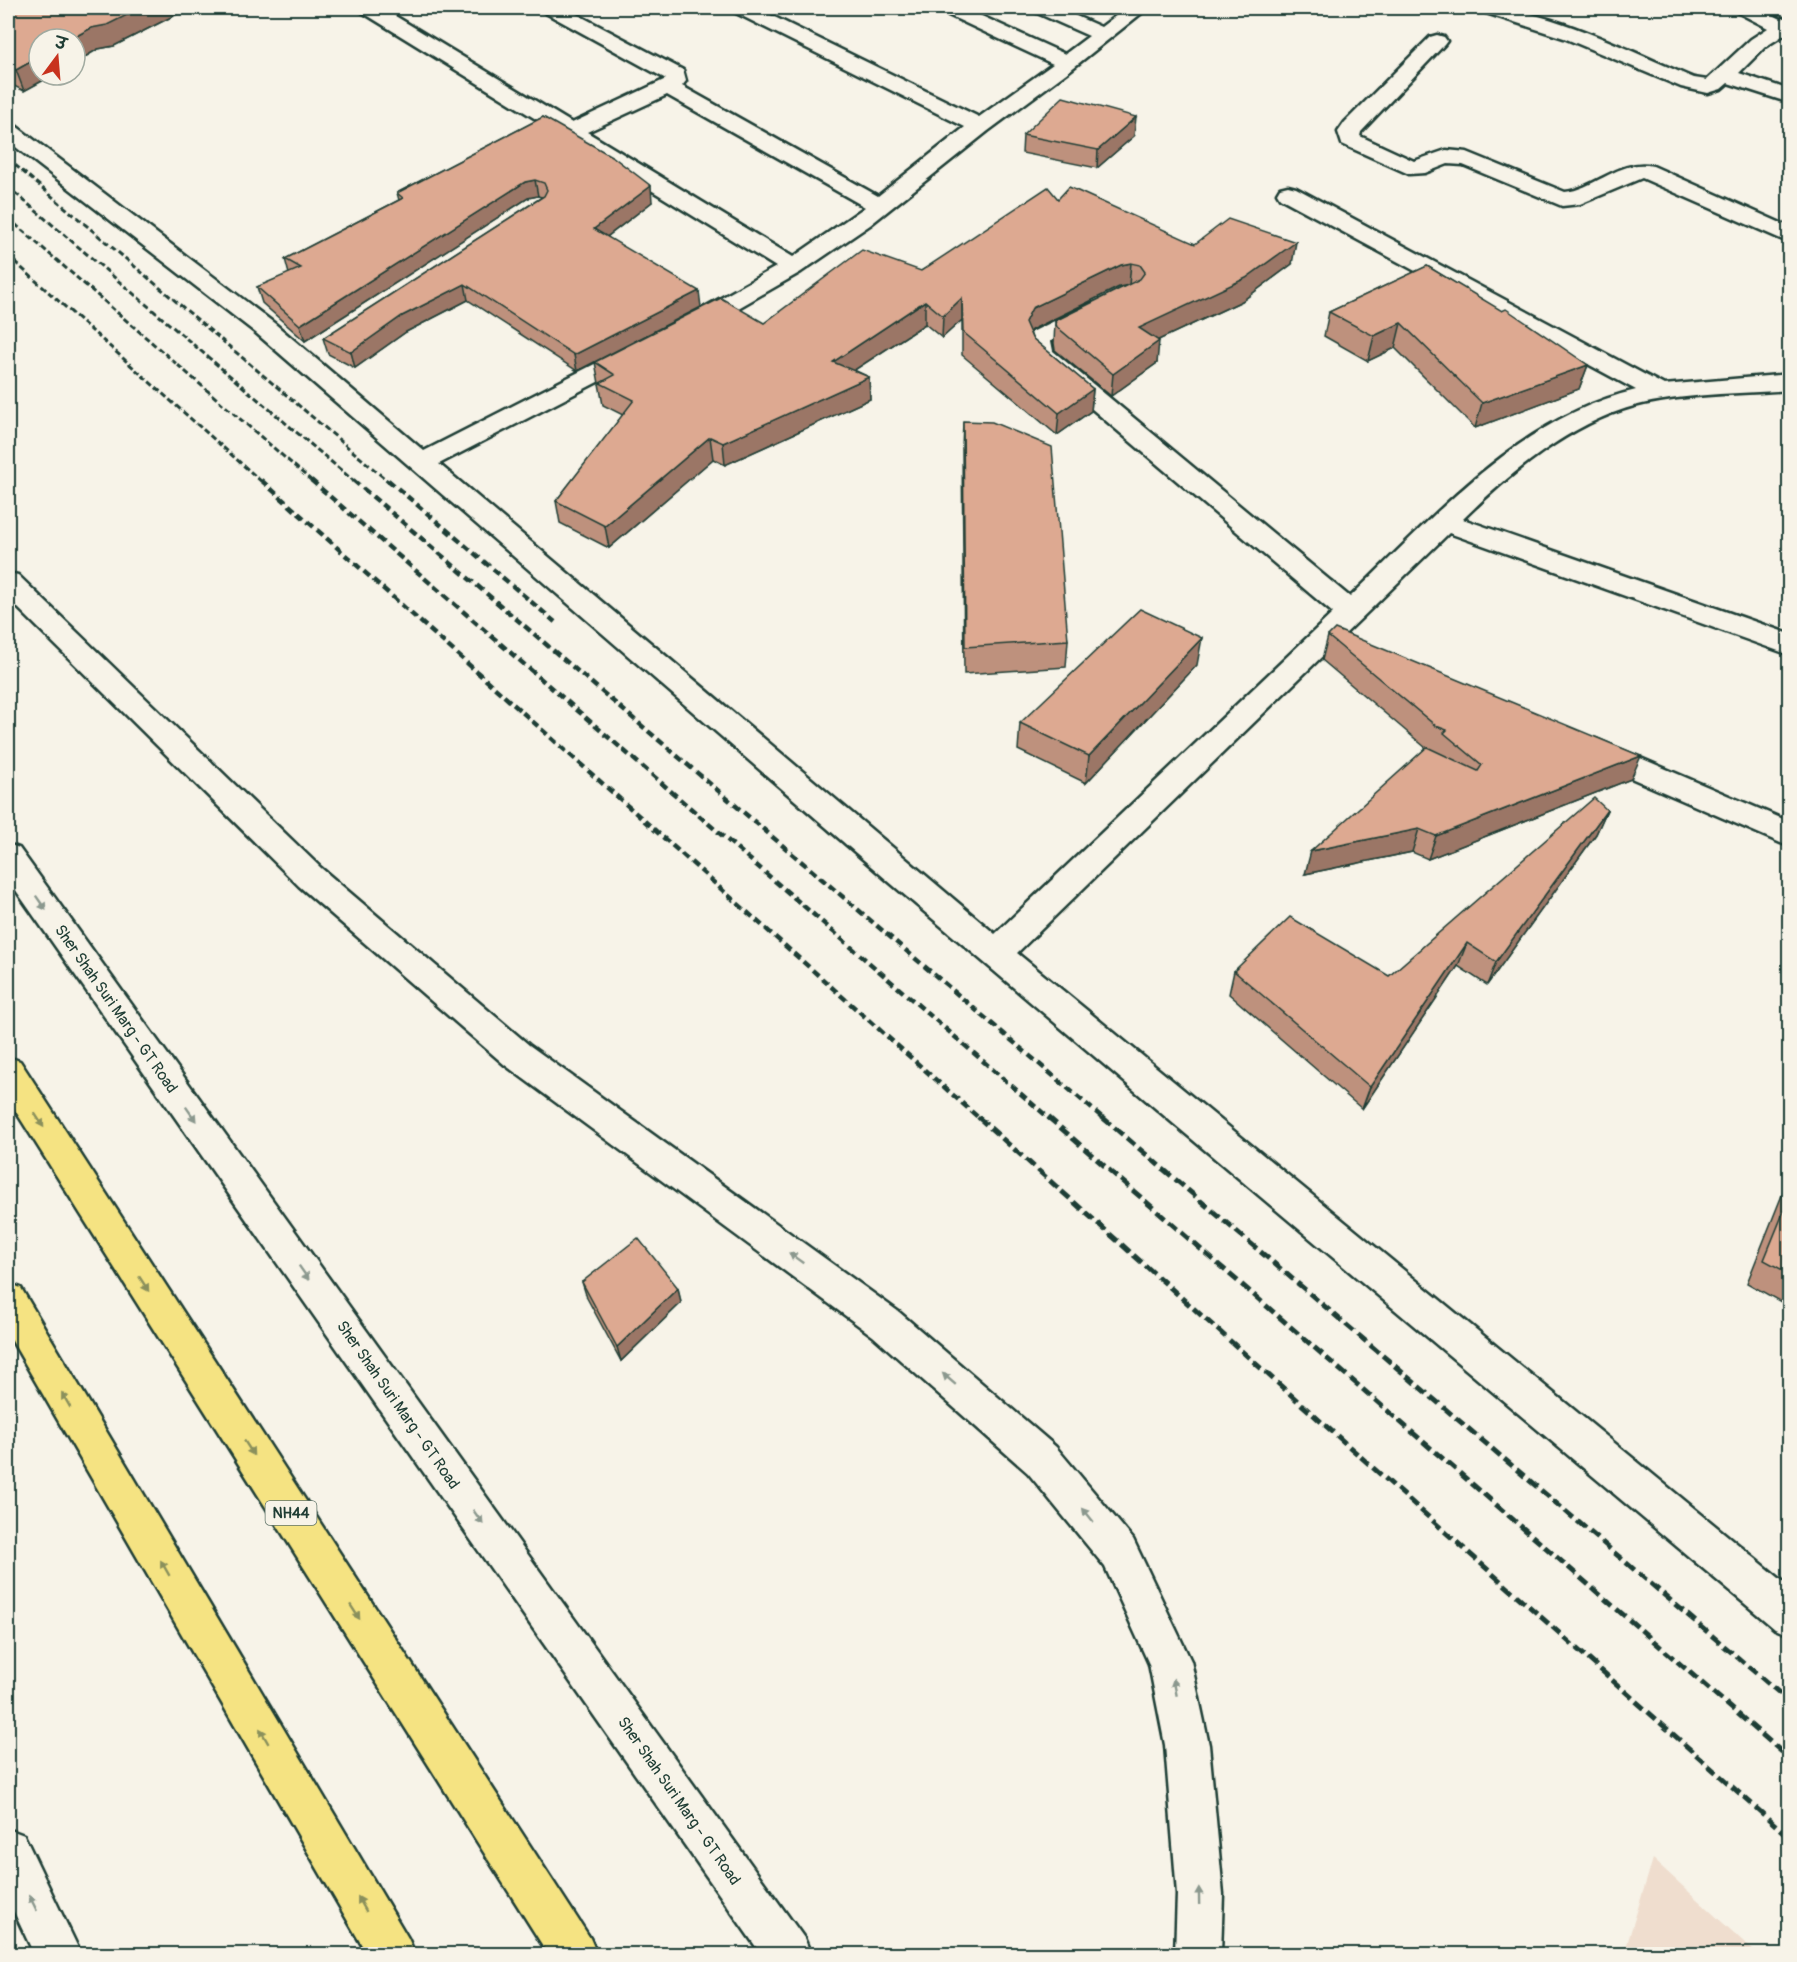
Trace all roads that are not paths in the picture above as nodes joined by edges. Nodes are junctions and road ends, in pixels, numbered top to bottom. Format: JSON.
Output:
{"nodes":[{"id":1,"x":369,"y":8,"type":"edge"},
{"id":2,"x":551,"y":8,"type":"edge"},
{"id":3,"x":741,"y":8,"type":"edge"},
{"id":4,"x":949,"y":8,"type":"edge"},
{"id":5,"x":1042,"y":8,"type":"edge"},
{"id":6,"x":1138,"y":8,"type":"edge"},
{"id":7,"x":1490,"y":8,"type":"edge"},
{"id":8,"x":1743,"y":8,"type":"edge"},
{"id":9,"x":1786,"y":25,"type":"edge"},
{"id":10,"x":1102,"y":35,"type":"junction"},
{"id":11,"x":1437,"y":41,"type":"dead end"},
{"id":12,"x":1067,"y":63,"type":"junction"},
{"id":13,"x":1725,"y":75,"type":"junction"},
{"id":14,"x":668,"y":87,"type":"junction"},
{"id":15,"x":1790,"y":97,"type":"edge"},
{"id":16,"x":980,"y":126,"type":"junction"},
{"id":17,"x":8,"y":131,"type":"edge"},
{"id":18,"x":572,"y":131,"type":"junction"},
{"id":19,"x":1288,"y":193,"type":"dead end"},
{"id":20,"x":880,"y":206,"type":"junction"},
{"id":21,"x":1790,"y":236,"type":"edge"},
{"id":22,"x":792,"y":267,"type":"junction"},
{"id":23,"x":1118,"y":298,"type":"edge"},
{"id":24,"x":673,"y":334,"type":"edge"},
{"id":25,"x":652,"y":344,"type":"edge"},
{"id":26,"x":1790,"y":382,"type":"edge"},
{"id":27,"x":1660,"y":393,"type":"junction"},
{"id":28,"x":422,"y":462,"type":"junction"},
{"id":29,"x":1444,"y":522,"type":"junction"},
{"id":30,"x":8,"y":582,"type":"edge"},
{"id":31,"x":1350,"y":612,"type":"junction"},
{"id":32,"x":1790,"y":645,"type":"edge"},
{"id":33,"x":1570,"y":739,"type":"edge"},
{"id":34,"x":1790,"y":836,"type":"edge"},
{"id":35,"x":8,"y":856,"type":"edge"},
{"id":36,"x":996,"y":953,"type":"junction"},
{"id":37,"x":8,"y":1071,"type":"edge"},
{"id":38,"x":8,"y":1300,"type":"edge"},
{"id":39,"x":1790,"y":1614,"type":"edge"},
{"id":40,"x":8,"y":1851,"type":"edge"},
{"id":41,"x":58,"y":1954,"type":"edge"},
{"id":42,"x":392,"y":1954,"type":"edge"},
{"id":43,"x":574,"y":1954,"type":"edge"},
{"id":44,"x":788,"y":1954,"type":"edge"},
{"id":45,"x":1198,"y":1954,"type":"edge"}],
"edges":[{"from":1,"to":18,"type":"street"},
{"from":2,"to":14,"type":"street"},
{"from":3,"to":16,"type":"street"},
{"from":4,"to":12,"type":"street"},
{"from":5,"to":10,"type":"street"},
{"from":6,"to":10,"type":"street"},
{"from":7,"to":13,"type":"street"},
{"from":8,"to":9,"type":"street"},
{"from":9,"to":13,"type":"street"},
{"from":10,"to":12,"type":"street"},
{"from":11,"to":21,"type":"street"},
{"from":12,"to":16,"type":"street"},
{"from":13,"to":15,"type":"street"},
{"from":14,"to":18,"type":"street"},
{"from":14,"to":20,"type":"street"},
{"from":16,"to":20,"type":"street"},
{"from":17,"to":28,"type":"street"},
{"from":18,"to":22,"type":"street"},
{"from":19,"to":27,"type":"street"},
{"from":20,"to":22,"type":"street"},
{"from":22,"to":24,"type":"street"},
{"from":23,"to":31,"type":"street"},
{"from":25,"to":28,"type":"street"},
{"from":26,"to":27,"type":"street"},
{"from":27,"to":29,"type":"street"},
{"from":28,"to":36,"type":"street"},
{"from":29,"to":31,"type":"street"},
{"from":29,"to":32,"type":"street"},
{"from":45,"to":30,"type":"street","one_way":true},
{"from":31,"to":36,"type":"street"},
{"from":33,"to":34,"type":"street"},
{"from":35,"to":44,"type":"street","name":"Sher Shah Suri Marg - GT Road","one_way":true},
{"from":36,"to":39,"type":"street"},
{"from":37,"to":43,"type":"highway","number":"NH44","one_way":true},
{"from":42,"to":38,"type":"highway","one_way":true},
{"from":41,"to":40,"type":"street","one_way":true}]}
